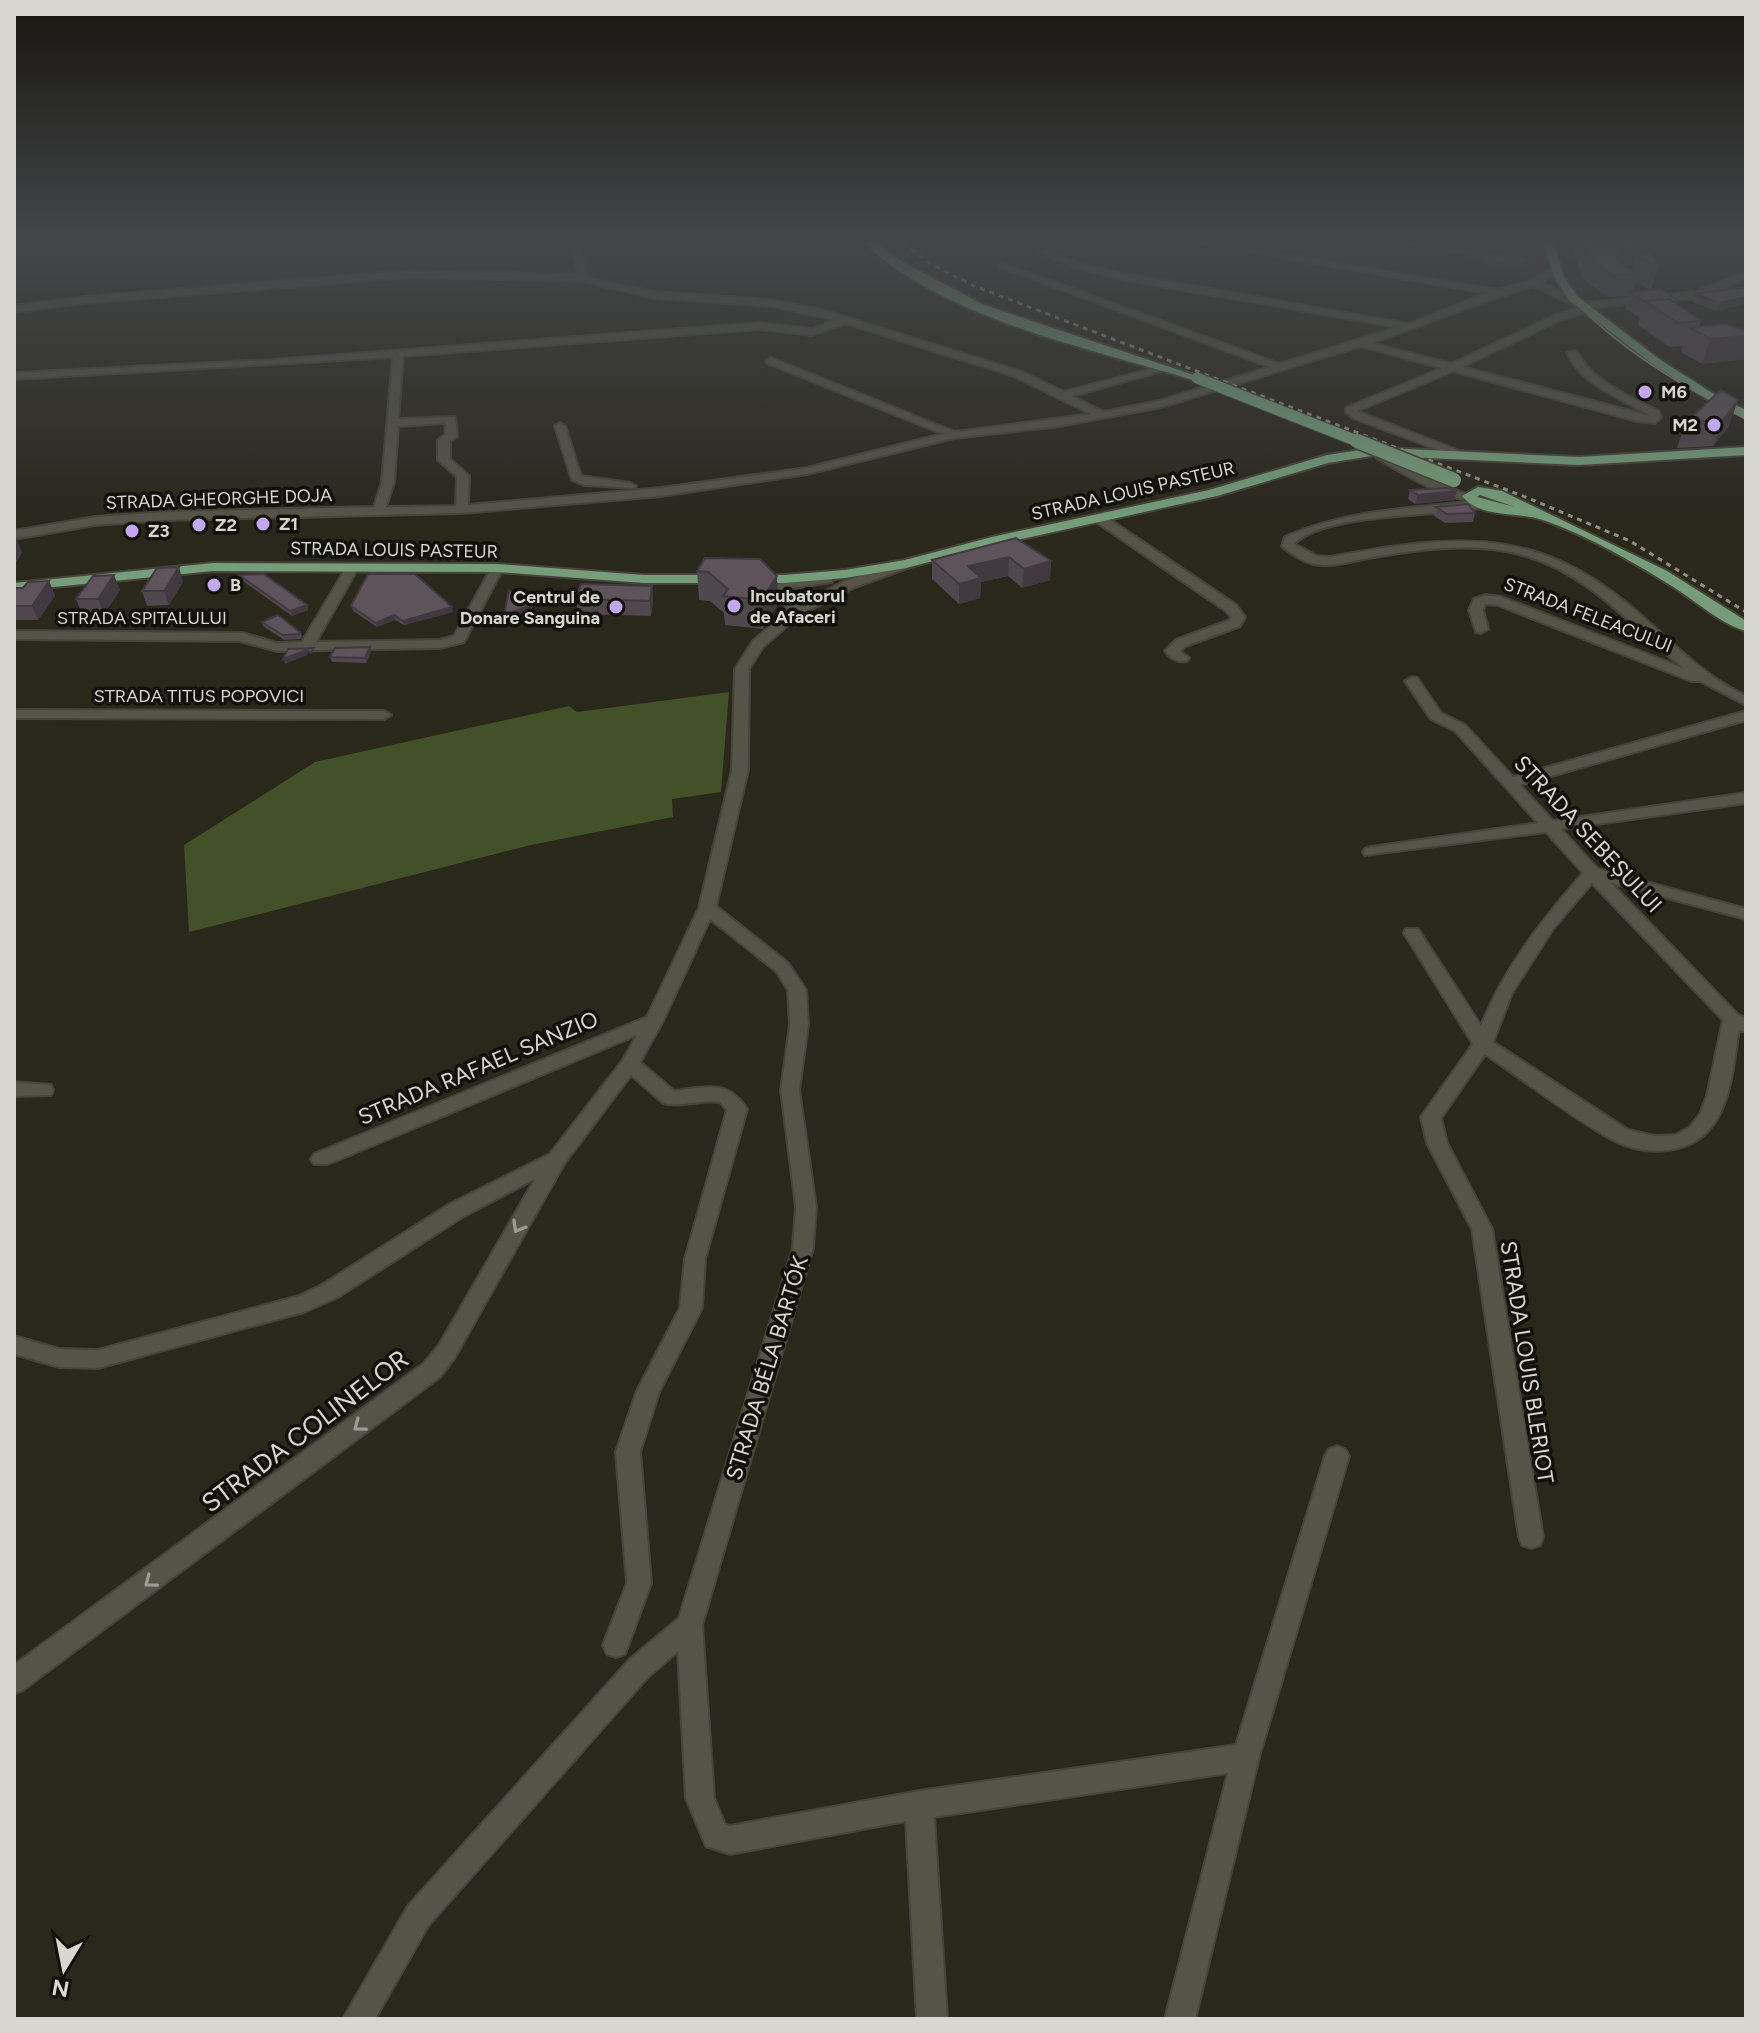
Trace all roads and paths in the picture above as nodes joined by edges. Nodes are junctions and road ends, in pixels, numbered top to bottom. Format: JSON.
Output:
{"nodes":[{"id":1,"x":669,"y":333,"type":"edge"},
{"id":2,"x":890,"y":333,"type":"edge"},
{"id":3,"x":1053,"y":333,"type":"edge"},
{"id":4,"x":1187,"y":333,"type":"edge"},
{"id":5,"x":1392,"y":333,"type":"edge"},
{"id":6,"x":1526,"y":333,"type":"edge"},
{"id":7,"x":1618,"y":333,"type":"edge"},
{"id":8,"x":1361,"y":343,"type":"junction"},
{"id":9,"x":1572,"y":353,"type":"dead end"},
{"id":10,"x":398,"y":354,"type":"junction"},
{"id":11,"x":771,"y":361,"type":"dead end"},
{"id":12,"x":1167,"y":368,"type":"junction"},
{"id":13,"x":1281,"y":368,"type":"junction"},
{"id":14,"x":1452,"y":368,"type":"junction"},
{"id":15,"x":14,"y":376,"type":"edge"},
{"id":16,"x":1065,"y":395,"type":"junction"},
{"id":17,"x":1716,"y":400,"type":"junction"},
{"id":18,"x":1746,"y":414,"type":"edge"},
{"id":19,"x":1104,"y":416,"type":"junction"},
{"id":20,"x":393,"y":423,"type":"junction"},
{"id":21,"x":1746,"y":425,"type":"edge"},
{"id":22,"x":560,"y":426,"type":"dead end"},
{"id":23,"x":954,"y":435,"type":"junction"},
{"id":24,"x":1742,"y":450,"type":"edge"},
{"id":25,"x":1455,"y":453,"type":"junction"},
{"id":26,"x":1383,"y":455,"type":"junction"},
{"id":27,"x":661,"y":492,"type":"junction"},
{"id":28,"x":1476,"y":496,"type":"junction"},
{"id":29,"x":462,"y":509,"type":"junction"},
{"id":30,"x":378,"y":512,"type":"junction"},
{"id":31,"x":1099,"y":518,"type":"junction"},
{"id":32,"x":14,"y":535,"type":"edge"},
{"id":33,"x":906,"y":564,"type":"junction"},
{"id":34,"x":352,"y":568,"type":"junction"},
{"id":35,"x":497,"y":568,"type":"junction"},
{"id":36,"x":775,"y":578,"type":"junction"},
{"id":37,"x":847,"y":578,"type":"junction"},
{"id":38,"x":14,"y":587,"type":"edge"},
{"id":39,"x":798,"y":611,"type":"junction"},
{"id":40,"x":1746,"y":627,"type":"edge"},
{"id":41,"x":1481,"y":629,"type":"dead end"},
{"id":42,"x":14,"y":635,"type":"edge"},
{"id":43,"x":308,"y":644,"type":"junction"},
{"id":44,"x":1182,"y":658,"type":"dead end"},
{"id":45,"x":1412,"y":681,"type":"dead end"},
{"id":46,"x":1709,"y":683,"type":"junction"},
{"id":47,"x":1746,"y":701,"type":"edge"},
{"id":48,"x":14,"y":714,"type":"edge"},
{"id":49,"x":384,"y":715,"type":"dead end"},
{"id":50,"x":1746,"y":715,"type":"edge"},
{"id":51,"x":1512,"y":782,"type":"junction"},
{"id":52,"x":1746,"y":798,"type":"edge"},
{"id":53,"x":1551,"y":828,"type":"junction"},
{"id":54,"x":1371,"y":852,"type":"dead end"},
{"id":55,"x":1592,"y":873,"type":"junction"},
{"id":56,"x":707,"y":908,"type":"junction"},
{"id":57,"x":1746,"y":914,"type":"edge"},
{"id":58,"x":1412,"y":933,"type":"dead end"},
{"id":59,"x":654,"y":1021,"type":"junction"},
{"id":60,"x":1739,"y":1022,"type":"edge"},
{"id":61,"x":1483,"y":1044,"type":"junction"},
{"id":62,"x":630,"y":1064,"type":"junction"},
{"id":63,"x":14,"y":1089,"type":"edge"},
{"id":64,"x":44,"y":1090,"type":"dead end"},
{"id":65,"x":321,"y":1159,"type":"dead end"},
{"id":66,"x":557,"y":1159,"type":"junction"},
{"id":67,"x":14,"y":1345,"type":"edge"},
{"id":68,"x":1337,"y":1456,"type":"dead end"},
{"id":69,"x":1531,"y":1537,"type":"dead end"},
{"id":70,"x":689,"y":1625,"type":"junction"},
{"id":71,"x":616,"y":1645,"type":"dead end"},
{"id":72,"x":14,"y":1681,"type":"edge"},
{"id":73,"x":1246,"y":1757,"type":"junction"},
{"id":74,"x":919,"y":1805,"type":"junction"},
{"id":75,"x":358,"y":2019,"type":"edge"},
{"id":76,"x":932,"y":2019,"type":"edge"},
{"id":77,"x":1180,"y":2019,"type":"edge"}],
"edges":[{"from":1,"to":10,"type":"street"},
{"from":2,"to":16,"type":"street"},
{"from":3,"to":12,"type":"main road"},
{"from":4,"to":13,"type":"street"},
{"from":5,"to":8,"type":"street","name":"STRADA GHEORGHE DOJA"},
{"from":6,"to":14,"type":"street"},
{"from":7,"to":17,"type":"main road"},
{"from":8,"to":13,"type":"street","name":"STRADA GHEORGHE DOJA"},
{"from":8,"to":14,"type":"street"},
{"from":9,"to":14,"type":"street"},
{"from":10,"to":15,"type":"street"},
{"from":10,"to":20,"type":"street"},
{"from":11,"to":23,"type":"street","name":"STRADA GHEORGHE DOJA"},
{"from":12,"to":16,"type":"street"},
{"from":12,"to":28,"type":"main road","bridge":true},
{"from":13,"to":19,"type":"street","name":"STRADA GHEORGHE DOJA"},
{"from":14,"to":25,"type":"street"},
{"from":16,"to":19,"type":"street"},
{"from":17,"to":18,"type":"main road"},
{"from":17,"to":21,"type":"main road"},
{"from":19,"to":23,"type":"street","name":"STRADA GHEORGHE DOJA"},
{"from":20,"to":29,"type":"street"},
{"from":20,"to":30,"type":"street"},
{"from":22,"to":27,"type":"street","name":"STRADA GHEORGHE DOJA"},
{"from":23,"to":27,"type":"street","name":"STRADA GHEORGHE DOJA"},
{"from":24,"to":25,"type":"main road"},
{"from":25,"to":26,"type":"main road"},
{"from":26,"to":28,"type":"street"},
{"from":26,"to":31,"type":"main road","name":"STRADA LOUIS PASTEUR"},
{"from":27,"to":29,"type":"street","name":"STRADA GHEORGHE DOJA"},
{"from":28,"to":40,"type":"main road"},
{"from":28,"to":46,"type":"street","name":"STRADA FELEACULUI"},
{"from":29,"to":30,"type":"street","name":"STRADA GHEORGHE DOJA"},
{"from":30,"to":32,"type":"street","name":"STRADA GHEORGHE DOJA"},
{"from":31,"to":33,"type":"main road","name":"STRADA LOUIS PASTEUR"},
{"from":31,"to":44,"type":"street"},
{"from":33,"to":36,"type":"main road","name":"STRADA LOUIS PASTEUR"},
{"from":33,"to":37,"type":"street","name":"STRADA COLINELOR"},
{"from":34,"to":35,"type":"main road","name":"STRADA LOUIS PASTEUR"},
{"from":34,"to":38,"type":"main road","name":"STRADA LOUIS PASTEUR"},
{"from":34,"to":43,"type":"street"},
{"from":35,"to":36,"type":"main road","name":"STRADA LOUIS PASTEUR"},
{"from":35,"to":43,"type":"street","name":"STRADA SPITALULUI"},
{"from":36,"to":37,"type":"main road","name":"STRADA LOUIS PASTEUR"},
{"from":37,"to":39,"type":"street","name":"STRADA COLINELOR"},
{"from":37,"to":39,"type":"street","name":"STRADA COLINELOR"},
{"from":39,"to":56,"type":"street","name":"STRADA COLINELOR"},
{"from":41,"to":46,"type":"street","name":"STRADA FELEACULUI"},
{"from":42,"to":43,"type":"street","name":"STRADA SPITALULUI"},
{"from":45,"to":51,"type":"street","name":"STRADA SEBEȘULUI"},
{"from":46,"to":47,"type":"street","name":"STRADA FELEACULUI"},
{"from":48,"to":49,"type":"street","name":"STRADA TITUS POPOVICI"},
{"from":50,"to":51,"type":"street"},
{"from":51,"to":53,"type":"street","name":"STRADA SEBEȘULUI"},
{"from":52,"to":53,"type":"street"},
{"from":53,"to":54,"type":"street"},
{"from":53,"to":55,"type":"street","name":"STRADA SEBEȘULUI"},
{"from":55,"to":57,"type":"street"},
{"from":55,"to":60,"type":"street","name":"STRADA SEBEȘULUI"},
{"from":55,"to":61,"type":"street","name":"STRADA LOUIS BLERIOT"},
{"from":56,"to":59,"type":"street","name":"STRADA COLINELOR"},
{"from":56,"to":70,"type":"street","name":"STRADA BÉLA BARTÓK"},
{"from":58,"to":61,"type":"street"},
{"from":59,"to":62,"type":"street","name":"STRADA COLINELOR"},
{"from":59,"to":65,"type":"street","name":"STRADA RAFAEL SANZIO"},
{"from":60,"to":61,"type":"street"},
{"from":61,"to":69,"type":"street","name":"STRADA LOUIS BLERIOT"},
{"from":62,"to":66,"type":"street","name":"STRADA COLINELOR"},
{"from":62,"to":71,"type":"street"},
{"from":63,"to":64,"type":"street"},
{"from":66,"to":67,"type":"street","name":"STRADA COLINELOR"},
{"from":66,"to":72,"type":"street","name":"STRADA COLINELOR","one_way":true},
{"from":68,"to":73,"type":"street"},
{"from":70,"to":74,"type":"street","name":"STRADA BÉLA BARTÓK"},
{"from":70,"to":75,"type":"street"},
{"from":73,"to":74,"type":"street","name":"STRADA BÉLA BARTÓK"},
{"from":73,"to":77,"type":"street"},
{"from":74,"to":76,"type":"street"}]}
